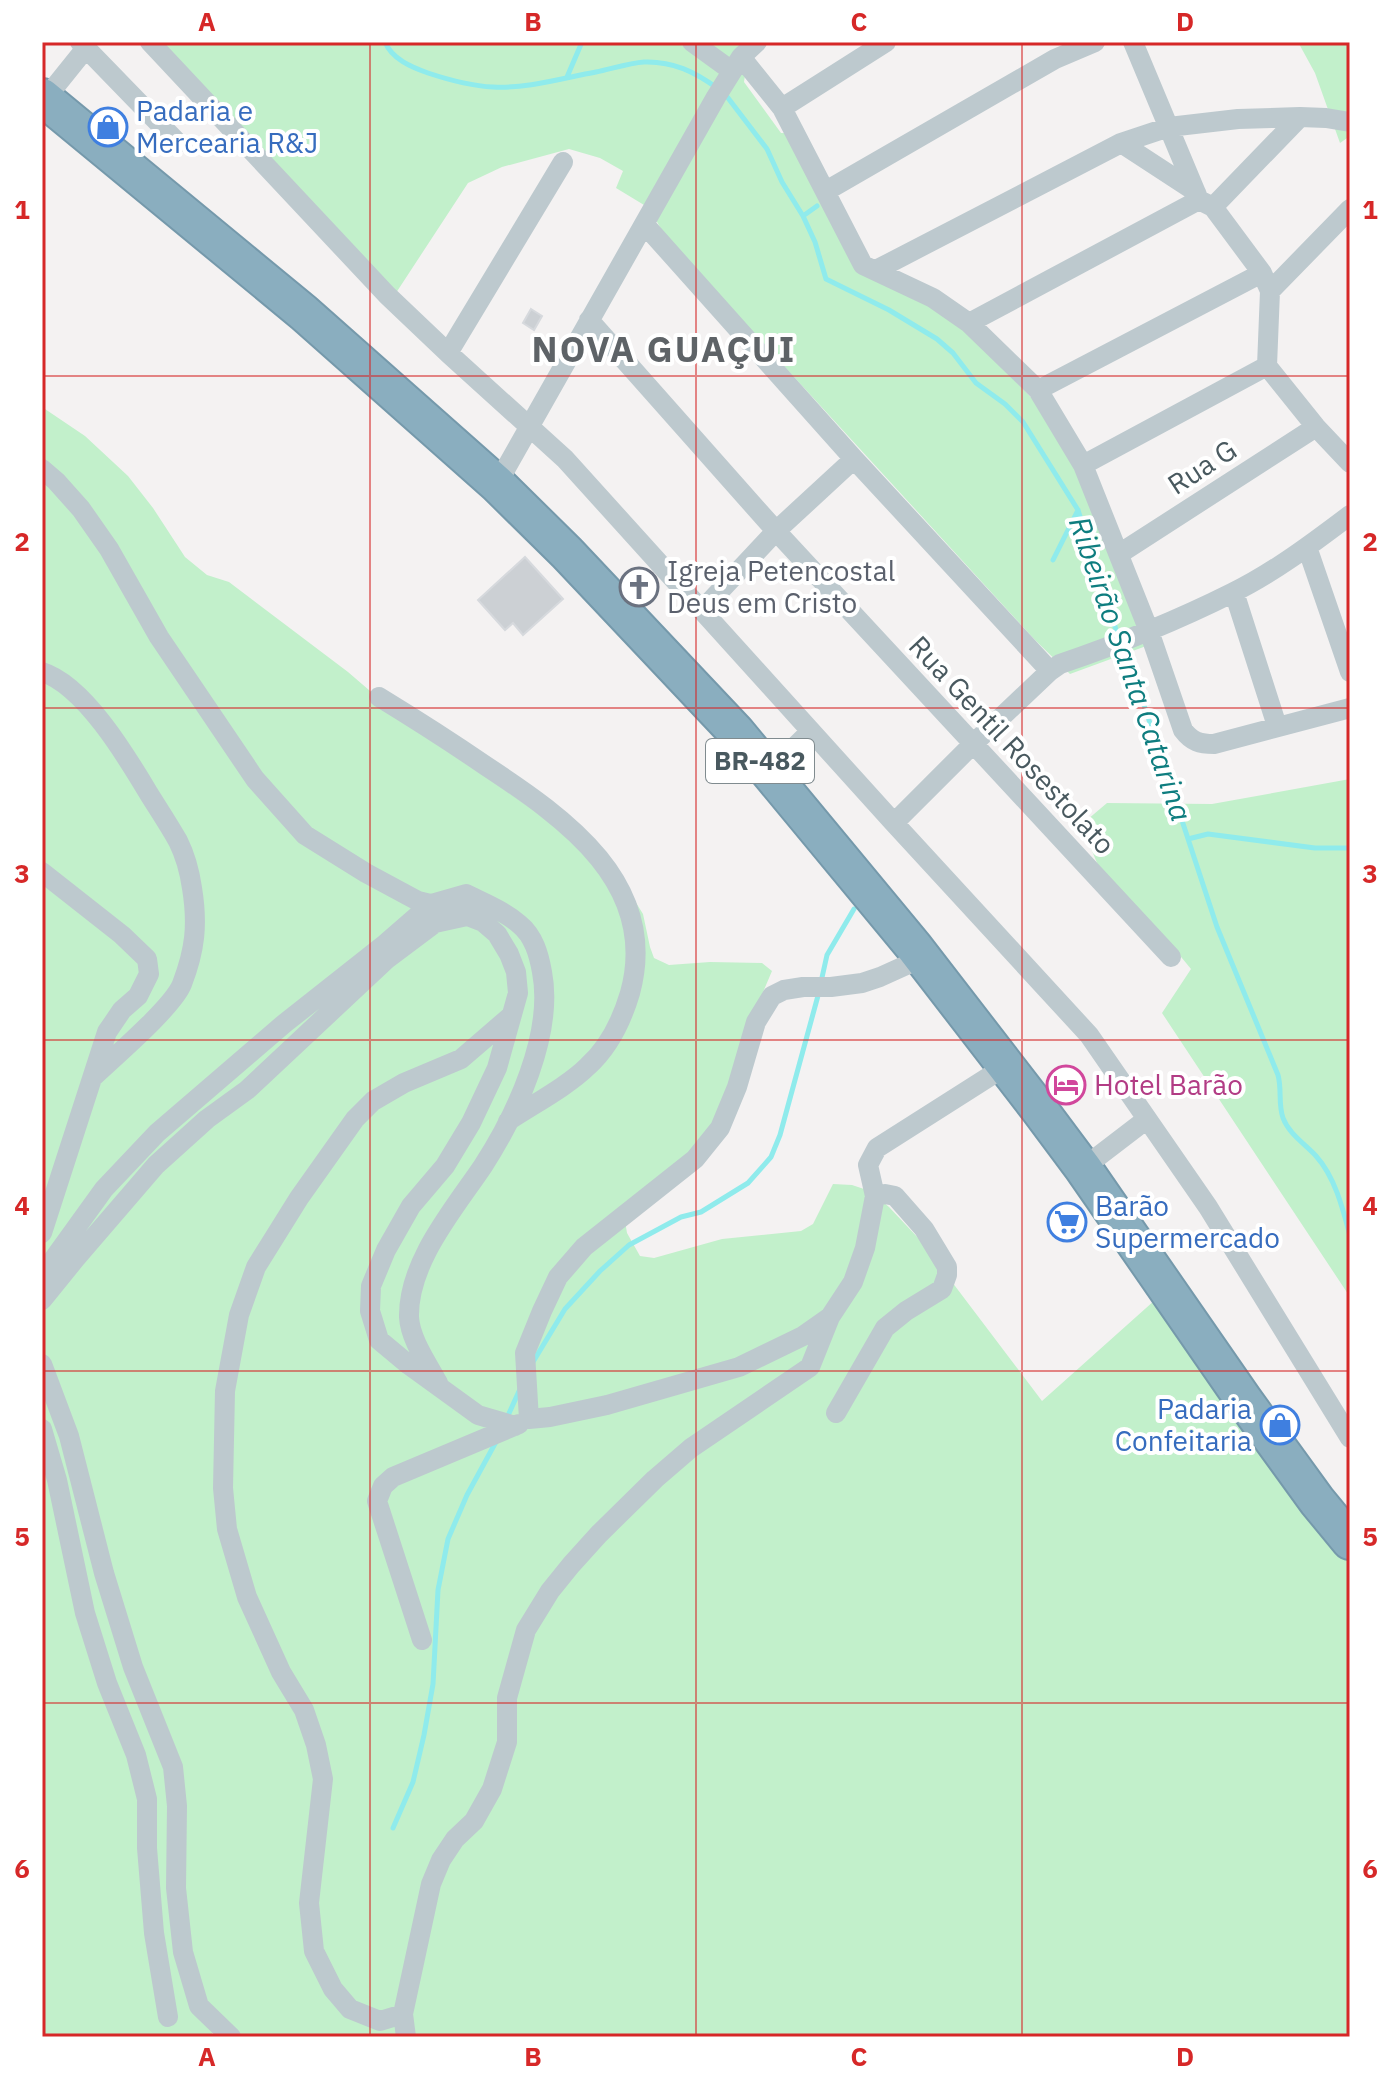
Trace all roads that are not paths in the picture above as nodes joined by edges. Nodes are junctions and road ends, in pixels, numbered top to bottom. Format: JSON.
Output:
{"nodes":[{"id":1,"x":692,"y":42,"type":"edge"},
{"id":2,"x":757,"y":42,"type":"edge"},
{"id":3,"x":886,"y":42,"type":"edge"},
{"id":4,"x":1095,"y":42,"type":"edge"},
{"id":5,"x":1133,"y":42,"type":"edge"},
{"id":6,"x":83,"y":45,"type":"edge"},
{"id":7,"x":157,"y":45,"type":"edge"},
{"id":8,"x":729,"y":77,"type":"junction"},
{"id":9,"x":43,"y":98,"type":"edge"},
{"id":10,"x":782,"y":108,"type":"junction"},
{"id":11,"x":1300,"y":117,"type":"junction"},
{"id":12,"x":1350,"y":122,"type":"edge"},
{"id":13,"x":1169,"y":127,"type":"junction"},
{"id":14,"x":178,"y":143,"type":"dead end"},
{"id":15,"x":1121,"y":143,"type":"junction"},
{"id":16,"x":563,"y":162,"type":"dead end"},
{"id":17,"x":826,"y":191,"type":"junction"},
{"id":18,"x":1203,"y":200,"type":"junction"},
{"id":19,"x":1350,"y":209,"type":"edge"},
{"id":20,"x":645,"y":225,"type":"junction"},
{"id":21,"x":876,"y":270,"type":"junction"},
{"id":22,"x":1266,"y":282,"type":"junction"},
{"id":23,"x":589,"y":320,"type":"junction"},
{"id":24,"x":969,"y":323,"type":"junction"},
{"id":25,"x":448,"y":353,"type":"junction"},
{"id":26,"x":1267,"y":366,"type":"junction"},
{"id":27,"x":1038,"y":390,"type":"junction"},
{"id":28,"x":529,"y":425,"type":"junction"},
{"id":29,"x":1316,"y":427,"type":"junction"},
{"id":30,"x":854,"y":459,"type":"junction"},
{"id":31,"x":1350,"y":463,"type":"edge"},
{"id":32,"x":1083,"y":465,"type":"junction"},
{"id":33,"x":42,"y":469,"type":"edge"},
{"id":34,"x":497,"y":484,"type":"junction"},
{"id":35,"x":1350,"y":515,"type":"edge"},
{"id":36,"x":776,"y":531,"type":"junction"},
{"id":37,"x":1307,"y":547,"type":"junction"},
{"id":38,"x":1119,"y":554,"type":"junction"},
{"id":39,"x":1234,"y":592,"type":"junction"},
{"id":40,"x":702,"y":610,"type":"junction"},
{"id":41,"x":1149,"y":631,"type":"junction"},
{"id":42,"x":1050,"y":671,"type":"junction"},
{"id":43,"x":42,"y":672,"type":"edge"},
{"id":44,"x":1350,"y":672,"type":"edge"},
{"id":45,"x":379,"y":697,"type":"dead end"},
{"id":46,"x":1350,"y":708,"type":"edge"},
{"id":47,"x":1277,"y":726,"type":"junction"},
{"id":48,"x":811,"y":731,"type":"junction"},
{"id":49,"x":973,"y":744,"type":"junction"},
{"id":50,"x":769,"y":772,"type":"junction"},
{"id":51,"x":894,"y":823,"type":"junction"},
{"id":52,"x":42,"y":872,"type":"edge"},
{"id":53,"x":431,"y":904,"type":"junction"},
{"id":54,"x":467,"y":916,"type":"junction"},
{"id":55,"x":1171,"y":957,"type":"dead end"},
{"id":56,"x":922,"y":958,"type":"junction"},
{"id":57,"x":512,"y":1015,"type":"junction"},
{"id":58,"x":1006,"y":1066,"type":"junction"},
{"id":59,"x":93,"y":1077,"type":"junction"},
{"id":60,"x":1147,"y":1119,"type":"junction"},
{"id":61,"x":508,"y":1121,"type":"junction"},
{"id":62,"x":1083,"y":1168,"type":"junction"},
{"id":63,"x":875,"y":1196,"type":"junction"},
{"id":64,"x":42,"y":1233,"type":"edge"},
{"id":65,"x":42,"y":1275,"type":"edge"},
{"id":66,"x":42,"y":1300,"type":"edge"},
{"id":67,"x":830,"y":1317,"type":"junction"},
{"id":68,"x":42,"y":1364,"type":"edge"},
{"id":69,"x":440,"y":1387,"type":"junction"},
{"id":70,"x":836,"y":1413,"type":"dead end"},
{"id":71,"x":522,"y":1422,"type":"junction"},
{"id":72,"x":42,"y":1429,"type":"edge"},
{"id":73,"x":1350,"y":1438,"type":"edge"},
{"id":74,"x":1350,"y":1541,"type":"edge"},
{"id":75,"x":422,"y":1640,"type":"dead end"},
{"id":76,"x":403,"y":2014,"type":"junction"},
{"id":77,"x":168,"y":2017,"type":"dead end"},
{"id":78,"x":231,"y":2037,"type":"edge"},
{"id":79,"x":406,"y":2037,"type":"edge"}],
"edges":[{"from":1,"to":8,"type":"street"},
{"from":2,"to":8,"type":"street"},
{"from":3,"to":10,"type":"street"},
{"from":4,"to":17,"type":"street"},
{"from":5,"to":13,"type":"street"},
{"from":6,"to":9,"type":"street"},
{"from":6,"to":14,"type":"street"},
{"from":7,"to":25,"type":"street"},
{"from":8,"to":10,"type":"street"},
{"from":8,"to":20,"type":"street"},
{"from":9,"to":34,"type":"highway","number":"BR-482"},
{"from":10,"to":17,"type":"street"},
{"from":11,"to":12,"type":"street"},
{"from":11,"to":13,"type":"street"},
{"from":11,"to":18,"type":"street"},
{"from":13,"to":15,"type":"street"},
{"from":13,"to":18,"type":"street"},
{"from":15,"to":18,"type":"street"},
{"from":15,"to":21,"type":"street"},
{"from":16,"to":25,"type":"street"},
{"from":17,"to":21,"type":"street"},
{"from":18,"to":22,"type":"street"},
{"from":18,"to":24,"type":"street"},
{"from":19,"to":22,"type":"street"},
{"from":20,"to":23,"type":"street"},
{"from":20,"to":30,"type":"street"},
{"from":21,"to":24,"type":"street"},
{"from":22,"to":26,"type":"street"},
{"from":22,"to":27,"type":"street"},
{"from":23,"to":28,"type":"street"},
{"from":23,"to":36,"type":"street","name":"Rua Gentil Rosestolato"},
{"from":24,"to":27,"type":"street"},
{"from":25,"to":28,"type":"street"},
{"from":26,"to":29,"type":"street"},
{"from":26,"to":32,"type":"street"},
{"from":27,"to":32,"type":"street"},
{"from":28,"to":34,"type":"street"},
{"from":28,"to":40,"type":"street"},
{"from":29,"to":31,"type":"street"},
{"from":29,"to":38,"type":"street","name":"Rua G"},
{"from":30,"to":36,"type":"street"},
{"from":30,"to":42,"type":"street"},
{"from":32,"to":38,"type":"street"},
{"from":33,"to":53,"type":"street"},
{"from":34,"to":50,"type":"highway","number":"BR-482"},
{"from":35,"to":37,"type":"street"},
{"from":36,"to":40,"type":"street"},
{"from":36,"to":49,"type":"street","name":"Rua Gentil Rosestolato"},
{"from":37,"to":39,"type":"street"},
{"from":37,"to":44,"type":"street"},
{"from":38,"to":41,"type":"street"},
{"from":39,"to":41,"type":"street"},
{"from":39,"to":47,"type":"street"},
{"from":40,"to":48,"type":"street"},
{"from":41,"to":42,"type":"street"},
{"from":41,"to":47,"type":"street"},
{"from":42,"to":49,"type":"street"},
{"from":43,"to":59,"type":"street"},
{"from":45,"to":61,"type":"street"},
{"from":46,"to":47,"type":"street"},
{"from":48,"to":50,"type":"street"},
{"from":48,"to":51,"type":"street"},
{"from":49,"to":51,"type":"street"},
{"from":49,"to":55,"type":"street","name":"Rua Gentil Rosestolato"},
{"from":50,"to":56,"type":"highway","number":"BR-482"},
{"from":51,"to":60,"type":"street"},
{"from":52,"to":59,"type":"street"},
{"from":53,"to":54,"type":"street"},
{"from":53,"to":61,"type":"street"},
{"from":53,"to":65,"type":"street"},
{"from":54,"to":57,"type":"street"},
{"from":54,"to":66,"type":"street"},
{"from":56,"to":58,"type":"highway","number":"BR-482"},
{"from":56,"to":71,"type":"street"},
{"from":57,"to":69,"type":"street"},
{"from":57,"to":76,"type":"street"},
{"from":58,"to":62,"type":"highway","number":"BR-482"},
{"from":58,"to":63,"type":"street"},
{"from":59,"to":64,"type":"street"},
{"from":60,"to":62,"type":"street"},
{"from":60,"to":73,"type":"street"},
{"from":61,"to":69,"type":"street"},
{"from":62,"to":74,"type":"highway","number":"BR-482"},
{"from":63,"to":67,"type":"street"},
{"from":63,"to":70,"type":"street"},
{"from":67,"to":71,"type":"street"},
{"from":67,"to":76,"type":"street"},
{"from":68,"to":78,"type":"street"},
{"from":69,"to":71,"type":"street"},
{"from":71,"to":75,"type":"street"},
{"from":72,"to":77,"type":"street"},
{"from":76,"to":79,"type":"street"}]}
